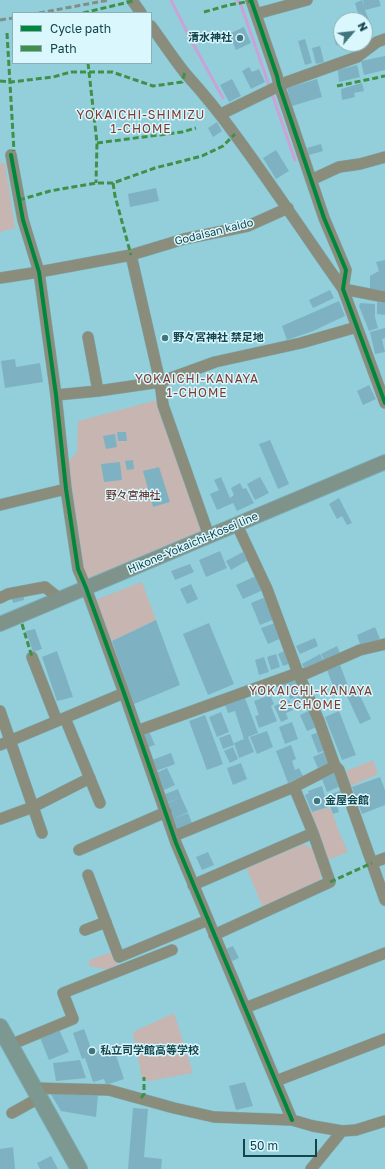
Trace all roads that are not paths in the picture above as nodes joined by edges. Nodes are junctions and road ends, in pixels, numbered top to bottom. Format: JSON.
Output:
{"nodes":[{"id":1,"x":132,"y":0,"type":"edge"},
{"id":2,"x":251,"y":0,"type":"edge"},
{"id":3,"x":308,"y":0,"type":"edge"},
{"id":4,"x":141,"y":12,"type":"edge"},
{"id":5,"x":256,"y":14,"type":"junction"},
{"id":6,"x":152,"y":27,"type":"edge"},
{"id":7,"x":385,"y":39,"type":"edge"},
{"id":8,"x":279,"y":85,"type":"junction"},
{"id":9,"x":220,"y":114,"type":"junction"},
{"id":10,"x":11,"y":155,"type":"dead end"},
{"id":11,"x":385,"y":157,"type":"edge"},
{"id":12,"x":310,"y":180,"type":"junction"},
{"id":13,"x":288,"y":208,"type":"junction"},
{"id":14,"x":131,"y":255,"type":"junction"},
{"id":15,"x":39,"y":272,"type":"junction"},
{"id":16,"x":0,"y":278,"type":"edge"},
{"id":17,"x":343,"y":289,"type":"junction"},
{"id":18,"x":385,"y":297,"type":"edge"},
{"id":19,"x":357,"y":327,"type":"junction"},
{"id":20,"x":88,"y":337,"type":"dead end"},
{"id":21,"x":160,"y":382,"type":"junction"},
{"id":22,"x":98,"y":391,"type":"junction"},
{"id":23,"x":56,"y":395,"type":"junction"},
{"id":24,"x":385,"y":403,"type":"edge"},
{"id":25,"x":385,"y":462,"type":"edge"},
{"id":26,"x":66,"y":489,"type":"junction"},
{"id":27,"x":0,"y":505,"type":"edge"},
{"id":28,"x":237,"y":525,"type":"junction"},
{"id":29,"x":209,"y":536,"type":"junction"},
{"id":30,"x":86,"y":588,"type":"junction"},
{"id":31,"x":0,"y":598,"type":"edge"},
{"id":32,"x":60,"y":599,"type":"junction"},
{"id":33,"x":0,"y":624,"type":"edge"},
{"id":34,"x":385,"y":644,"type":"edge"},
{"id":35,"x":32,"y":657,"type":"dead end"},
{"id":36,"x":298,"y":673,"type":"junction"},
{"id":37,"x":124,"y":693,"type":"junction"},
{"id":38,"x":0,"y":711,"type":"edge"},
{"id":39,"x":61,"y":719,"type":"junction"},
{"id":40,"x":136,"y":731,"type":"junction"},
{"id":41,"x":5,"y":744,"type":"edge"},
{"id":42,"x":335,"y":766,"type":"junction"},
{"id":43,"x":90,"y":778,"type":"junction"},
{"id":44,"x":294,"y":787,"type":"junction"},
{"id":45,"x":100,"y":803,"type":"dead end"},
{"id":46,"x":33,"y":807,"type":"junction"},
{"id":47,"x":166,"y":812,"type":"junction"},
{"id":48,"x":0,"y":819,"type":"edge"},
{"id":49,"x":42,"y":833,"type":"dead end"},
{"id":50,"x":313,"y":833,"type":"junction"},
{"id":51,"x":174,"y":836,"type":"junction"},
{"id":52,"x":79,"y":850,"type":"dead end"},
{"id":53,"x":385,"y":858,"type":"edge"},
{"id":54,"x":372,"y":863,"type":"junction"},
{"id":55,"x":88,"y":874,"type":"dead end"},
{"id":56,"x":193,"y":885,"type":"junction"},
{"id":57,"x":385,"y":900,"type":"edge"},
{"id":58,"x":208,"y":920,"type":"junction"},
{"id":59,"x":106,"y":922,"type":"junction"},
{"id":60,"x":85,"y":930,"type":"dead end"},
{"id":61,"x":214,"y":935,"type":"junction"},
{"id":62,"x":172,"y":950,"type":"dead end"},
{"id":63,"x":385,"y":953,"type":"edge"},
{"id":64,"x":245,"y":1008,"type":"junction"},
{"id":65,"x":0,"y":1027,"type":"edge"},
{"id":66,"x":385,"y":1039,"type":"edge"},
{"id":67,"x":10,"y":1045,"type":"junction"},
{"id":68,"x":276,"y":1082,"type":"junction"},
{"id":69,"x":36,"y":1093,"type":"junction"},
{"id":70,"x":12,"y":1113,"type":"dead end"},
{"id":71,"x":292,"y":1120,"type":"junction"},
{"id":72,"x":385,"y":1122,"type":"edge"},
{"id":73,"x":342,"y":1131,"type":"junction"},
{"id":74,"x":79,"y":1169,"type":"edge"},
{"id":75,"x":311,"y":1169,"type":"edge"}],
"edges":[{"from":1,"to":4,"type":"street"},
{"from":2,"to":5,"type":"street"},
{"from":3,"to":5,"type":"street"},
{"from":5,"to":8,"type":"street"},
{"from":6,"to":9,"type":"street"},
{"from":7,"to":8,"type":"street"},
{"from":8,"to":9,"type":"street"},
{"from":8,"to":12,"type":"street"},
{"from":9,"to":13,"type":"street"},
{"from":10,"to":15,"type":"street"},
{"from":11,"to":12,"type":"street"},
{"from":12,"to":17,"type":"street"},
{"from":13,"to":14,"type":"street","name":"Godaisan kaido"},
{"from":13,"to":17,"type":"street"},
{"from":14,"to":15,"type":"street","name":"Godaisan kaido"},
{"from":14,"to":21,"type":"street"},
{"from":15,"to":16,"type":"street","name":"Godaisan kaido"},
{"from":15,"to":23,"type":"street"},
{"from":17,"to":18,"type":"street"},
{"from":17,"to":19,"type":"street"},
{"from":19,"to":21,"type":"street"},
{"from":19,"to":24,"type":"street"},
{"from":20,"to":22,"type":"street"},
{"from":21,"to":22,"type":"street"},
{"from":21,"to":29,"type":"street"},
{"from":22,"to":23,"type":"street"},
{"from":23,"to":26,"type":"street"},
{"from":25,"to":28,"type":"main road","name":"Hikone-Yokaichi-Kosei line"},
{"from":26,"to":27,"type":"street"},
{"from":26,"to":30,"type":"street"},
{"from":28,"to":29,"type":"main road","name":"Hikone-Yokaichi-Kosei line"},
{"from":28,"to":36,"type":"street"},
{"from":29,"to":30,"type":"main road","name":"Hikone-Yokaichi-Kosei line"},
{"from":30,"to":32,"type":"main road","name":"Hikone-Yokaichi-Kosei line"},
{"from":30,"to":37,"type":"street"},
{"from":31,"to":32,"type":"street"},
{"from":32,"to":33,"type":"main road","name":"Hikone-Yokaichi-Kosei line"},
{"from":34,"to":36,"type":"street"},
{"from":35,"to":39,"type":"street"},
{"from":36,"to":40,"type":"street"},
{"from":36,"to":42,"type":"street"},
{"from":37,"to":39,"type":"street"},
{"from":37,"to":40,"type":"street"},
{"from":38,"to":41,"type":"street"},
{"from":39,"to":41,"type":"street"},
{"from":39,"to":43,"type":"street"},
{"from":40,"to":47,"type":"street"},
{"from":41,"to":46,"type":"street"},
{"from":42,"to":44,"type":"street"},
{"from":42,"to":54,"type":"street"},
{"from":43,"to":45,"type":"street"},
{"from":43,"to":46,"type":"street"},
{"from":44,"to":50,"type":"street"},
{"from":44,"to":51,"type":"street"},
{"from":46,"to":48,"type":"street"},
{"from":46,"to":49,"type":"street"},
{"from":47,"to":51,"type":"street"},
{"from":47,"to":52,"type":"street"},
{"from":50,"to":56,"type":"street"},
{"from":50,"to":61,"type":"street"},
{"from":51,"to":56,"type":"street"},
{"from":53,"to":54,"type":"street"},
{"from":54,"to":57,"type":"street"},
{"from":55,"to":59,"type":"street"},
{"from":56,"to":58,"type":"street"},
{"from":58,"to":59,"type":"street"},
{"from":58,"to":61,"type":"street"},
{"from":59,"to":60,"type":"street"},
{"from":61,"to":64,"type":"street"},
{"from":62,"to":67,"type":"street"},
{"from":63,"to":64,"type":"street"},
{"from":64,"to":68,"type":"street"},
{"from":65,"to":67,"type":"highway"},
{"from":66,"to":68,"type":"street"},
{"from":67,"to":69,"type":"highway"},
{"from":68,"to":71,"type":"street"},
{"from":69,"to":70,"type":"street"},
{"from":69,"to":71,"type":"street"},
{"from":69,"to":74,"type":"highway"},
{"from":71,"to":73,"type":"street"},
{"from":72,"to":73,"type":"street"},
{"from":73,"to":75,"type":"street"}]}
